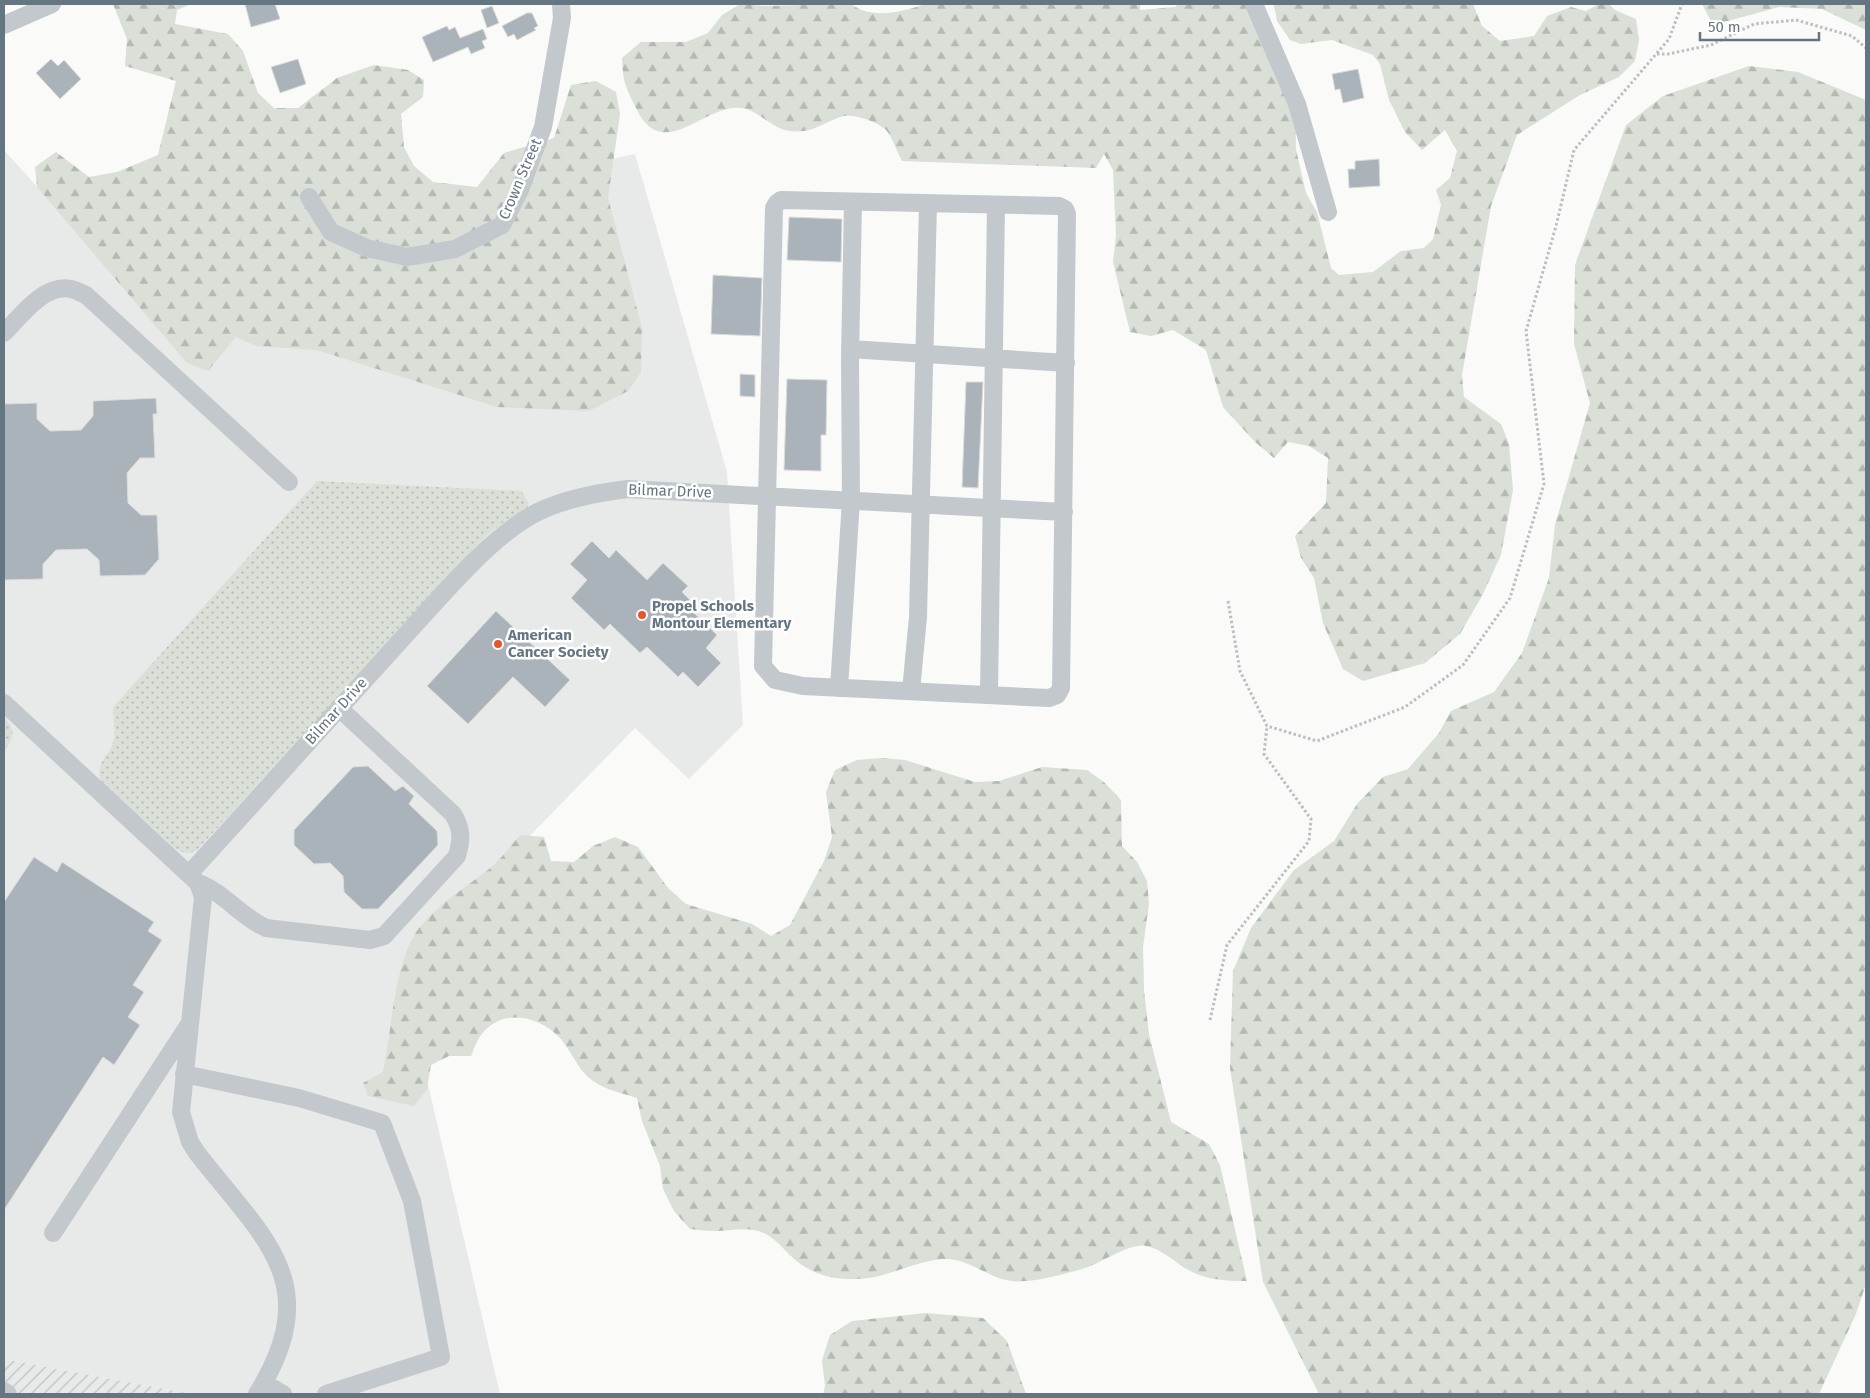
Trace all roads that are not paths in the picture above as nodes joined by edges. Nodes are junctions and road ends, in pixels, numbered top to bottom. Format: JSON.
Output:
{"nodes":[{"id":1,"x":52,"y":4,"type":"edge"},
{"id":2,"x":561,"y":4,"type":"edge"},
{"id":3,"x":1254,"y":4,"type":"edge"},
{"id":4,"x":4,"y":25,"type":"edge"},
{"id":5,"x":309,"y":197,"type":"dead end"},
{"id":6,"x":853,"y":202,"type":"junction"},
{"id":7,"x":928,"y":204,"type":"junction"},
{"id":8,"x":996,"y":205,"type":"junction"},
{"id":9,"x":1328,"y":212,"type":"dead end"},
{"id":10,"x":4,"y":333,"type":"edge"},
{"id":11,"x":850,"y":349,"type":"junction"},
{"id":12,"x":924,"y":355,"type":"junction"},
{"id":13,"x":994,"y":359,"type":"junction"},
{"id":14,"x":1066,"y":363,"type":"junction"},
{"id":15,"x":289,"y":482,"type":"dead end"},
{"id":16,"x":766,"y":496,"type":"junction"},
{"id":17,"x":851,"y":500,"type":"junction"},
{"id":18,"x":921,"y":504,"type":"junction"},
{"id":19,"x":993,"y":508,"type":"junction"},
{"id":20,"x":1064,"y":512,"type":"junction"},
{"id":21,"x":839,"y":688,"type":"junction"},
{"id":22,"x":911,"y":691,"type":"junction"},
{"id":23,"x":989,"y":695,"type":"junction"},
{"id":24,"x":4,"y":703,"type":"edge"},
{"id":25,"x":339,"y":708,"type":"junction"},
{"id":26,"x":194,"y":878,"type":"junction"},
{"id":27,"x":190,"y":1023,"type":"junction"},
{"id":28,"x":184,"y":1074,"type":"junction"},
{"id":29,"x":53,"y":1233,"type":"dead end"},
{"id":30,"x":261,"y":1389,"type":"edge"},
{"id":31,"x":4,"y":1390,"type":"edge"},
{"id":32,"x":8,"y":1394,"type":"edge"},
{"id":33,"x":283,"y":1394,"type":"edge"},
{"id":34,"x":326,"y":1394,"type":"edge"}],
"edges":[{"from":1,"to":4,"type":"street"},
{"from":2,"to":5,"type":"street","name":"Crown Street"},
{"from":3,"to":9,"type":"street"},
{"from":6,"to":7,"type":"street"},
{"from":6,"to":11,"type":"street"},
{"from":6,"to":16,"type":"street"},
{"from":7,"to":8,"type":"street"},
{"from":7,"to":12,"type":"street"},
{"from":8,"to":13,"type":"street"},
{"from":8,"to":14,"type":"street"},
{"from":10,"to":15,"type":"street"},
{"from":11,"to":12,"type":"street"},
{"from":11,"to":17,"type":"street"},
{"from":12,"to":13,"type":"street"},
{"from":12,"to":18,"type":"street"},
{"from":13,"to":14,"type":"street"},
{"from":13,"to":19,"type":"street"},
{"from":14,"to":20,"type":"street"},
{"from":16,"to":17,"type":"street","name":"Bilmar Drive"},
{"from":16,"to":21,"type":"street"},
{"from":16,"to":25,"type":"street","name":"Bilmar Drive"},
{"from":17,"to":18,"type":"street","name":"Bilmar Drive"},
{"from":17,"to":21,"type":"street"},
{"from":18,"to":19,"type":"street","name":"Bilmar Drive"},
{"from":18,"to":22,"type":"street"},
{"from":19,"to":20,"type":"street","name":"Bilmar Drive"},
{"from":19,"to":23,"type":"street"},
{"from":20,"to":23,"type":"street"},
{"from":21,"to":22,"type":"street"},
{"from":22,"to":23,"type":"street"},
{"from":24,"to":26,"type":"street"},
{"from":25,"to":26,"type":"street","name":"Bilmar Drive"},
{"from":25,"to":26,"type":"street"},
{"from":26,"to":27,"type":"street"},
{"from":27,"to":28,"type":"street"},
{"from":27,"to":29,"type":"street"},
{"from":28,"to":30,"type":"street"},
{"from":28,"to":34,"type":"street"},
{"from":30,"to":33,"type":"street"},
{"from":31,"to":32,"type":"street"}]}
